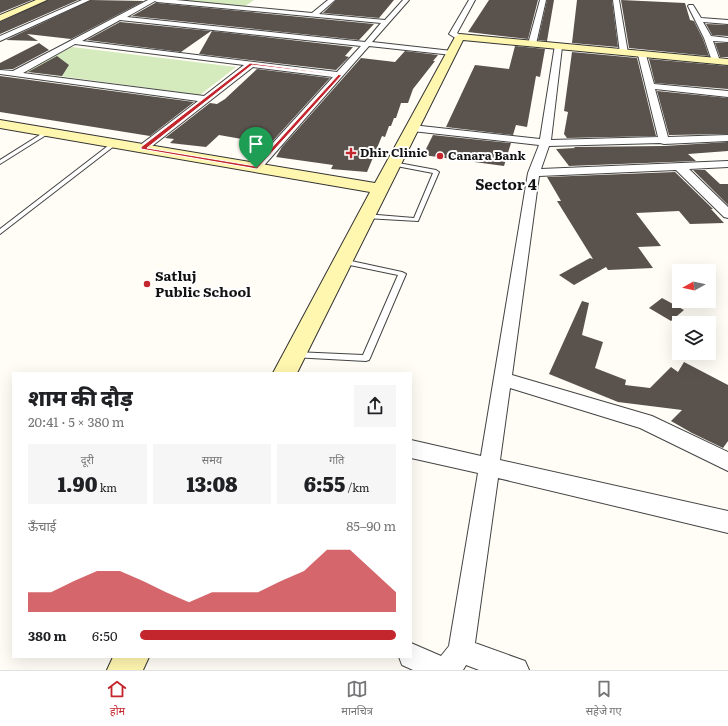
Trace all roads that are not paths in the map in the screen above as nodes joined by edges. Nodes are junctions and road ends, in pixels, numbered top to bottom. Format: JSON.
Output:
{"nodes":[{"id":1,"x":32,"y":0,"type":"edge"},
{"id":2,"x":43,"y":0,"type":"edge"},
{"id":3,"x":87,"y":0,"type":"edge"},
{"id":4,"x":153,"y":0,"type":"edge"},
{"id":5,"x":157,"y":0,"type":"edge"},
{"id":6,"x":332,"y":0,"type":"edge"},
{"id":7,"x":406,"y":0,"type":"edge"},
{"id":8,"x":472,"y":0,"type":"edge"},
{"id":9,"x":543,"y":0,"type":"edge"},
{"id":10,"x":616,"y":0,"type":"edge"},
{"id":11,"x":252,"y":4,"type":"dead end"},
{"id":12,"x":691,"y":6,"type":"dead end"},
{"id":13,"x":245,"y":8,"type":"junction"},
{"id":14,"x":0,"y":13,"type":"edge"},
{"id":15,"x":313,"y":15,"type":"junction"},
{"id":16,"x":0,"y":18,"type":"edge"},
{"id":17,"x":120,"y":18,"type":"junction"},
{"id":18,"x":698,"y":20,"type":"junction"},
{"id":19,"x":387,"y":22,"type":"junction"},
{"id":20,"x":728,"y":22,"type":"edge"},
{"id":21,"x":460,"y":37,"type":"junction"},
{"id":22,"x":708,"y":38,"type":"junction"},
{"id":23,"x":0,"y":39,"type":"edge"},
{"id":24,"x":728,"y":40,"type":"edge"},
{"id":25,"x":74,"y":42,"type":"junction"},
{"id":26,"x":367,"y":44,"type":"junction"},
{"id":27,"x":532,"y":44,"type":"junction"},
{"id":28,"x":558,"y":47,"type":"junction"},
{"id":29,"x":452,"y":53,"type":"junction"},
{"id":30,"x":624,"y":53,"type":"junction"},
{"id":31,"x":642,"y":55,"type":"junction"},
{"id":32,"x":716,"y":61,"type":"junction"},
{"id":33,"x":728,"y":62,"type":"edge"},
{"id":34,"x":252,"y":64,"type":"junction"},
{"id":35,"x":0,"y":72,"type":"edge"},
{"id":36,"x":14,"y":74,"type":"junction"},
{"id":37,"x":340,"y":75,"type":"junction"},
{"id":38,"x":650,"y":86,"type":"junction"},
{"id":39,"x":728,"y":94,"type":"edge"},
{"id":40,"x":206,"y":99,"type":"junction"},
{"id":41,"x":0,"y":124,"type":"edge"},
{"id":42,"x":412,"y":128,"type":"junction"},
{"id":43,"x":48,"y":132,"type":"junction"},
{"id":44,"x":728,"y":138,"type":"edge"},
{"id":45,"x":664,"y":140,"type":"junction"},
{"id":46,"x":115,"y":143,"type":"junction"},
{"id":47,"x":545,"y":143,"type":"junction"},
{"id":48,"x":143,"y":148,"type":"junction"},
{"id":49,"x":0,"y":162,"type":"edge"},
{"id":50,"x":393,"y":164,"type":"junction"},
{"id":51,"x":728,"y":164,"type":"edge"},
{"id":52,"x":679,"y":166,"type":"junction"},
{"id":53,"x":256,"y":168,"type":"junction"},
{"id":54,"x":534,"y":173,"type":"junction"},
{"id":55,"x":380,"y":189,"type":"junction"},
{"id":56,"x":728,"y":214,"type":"edge"},
{"id":57,"x":365,"y":216,"type":"junction"},
{"id":58,"x":0,"y":232,"type":"edge"},
{"id":59,"x":342,"y":261,"type":"junction"},
{"id":60,"x":294,"y":355,"type":"junction"},
{"id":61,"x":286,"y":372,"type":"edge"},
{"id":62,"x":502,"y":379,"type":"junction"},
{"id":63,"x":412,"y":450,"type":"edge"},
{"id":64,"x":728,"y":462,"type":"edge"},
{"id":65,"x":489,"y":467,"type":"junction"},
{"id":66,"x":728,"y":522,"type":"edge"},
{"id":67,"x":412,"y":656,"type":"edge"},
{"id":68,"x":131,"y":658,"type":"edge"},
{"id":69,"x":454,"y":660,"type":"edge"},
{"id":70,"x":125,"y":670,"type":"edge"},
{"id":71,"x":442,"y":670,"type":"edge"},
{"id":72,"x":516,"y":670,"type":"edge"}],
"edges":[{"from":1,"to":14,"type":"street"},
{"from":2,"to":16,"type":"street"},
{"from":3,"to":23,"type":"street"},
{"from":4,"to":17,"type":"street"},
{"from":5,"to":13,"type":"street"},
{"from":6,"to":15,"type":"street"},
{"from":7,"to":19,"type":"street"},
{"from":8,"to":21,"type":"street"},
{"from":9,"to":27,"type":"street"},
{"from":10,"to":30,"type":"street"},
{"from":11,"to":13,"type":"street"},
{"from":12,"to":18,"type":"street"},
{"from":13,"to":15,"type":"street"},
{"from":15,"to":19,"type":"street"},
{"from":17,"to":25,"type":"street"},
{"from":17,"to":26,"type":"street"},
{"from":18,"to":20,"type":"street"},
{"from":18,"to":22,"type":"street"},
{"from":19,"to":26,"type":"street"},
{"from":21,"to":27,"type":"street"},
{"from":21,"to":29,"type":"street"},
{"from":22,"to":24,"type":"street"},
{"from":22,"to":32,"type":"street"},
{"from":25,"to":34,"type":"street"},
{"from":25,"to":36,"type":"street"},
{"from":26,"to":29,"type":"street"},
{"from":26,"to":37,"type":"street"},
{"from":27,"to":28,"type":"street"},
{"from":28,"to":30,"type":"street"},
{"from":28,"to":47,"type":"street"},
{"from":29,"to":42,"type":"street"},
{"from":30,"to":31,"type":"street"},
{"from":31,"to":32,"type":"street"},
{"from":31,"to":38,"type":"street"},
{"from":32,"to":33,"type":"street"},
{"from":34,"to":37,"type":"street"},
{"from":34,"to":40,"type":"street"},
{"from":35,"to":36,"type":"street"},
{"from":36,"to":40,"type":"street"},
{"from":37,"to":53,"type":"street"},
{"from":38,"to":39,"type":"street"},
{"from":38,"to":45,"type":"street"},
{"from":40,"to":48,"type":"street"},
{"from":41,"to":43,"type":"street"},
{"from":42,"to":47,"type":"street"},
{"from":42,"to":50,"type":"street"},
{"from":43,"to":46,"type":"street"},
{"from":43,"to":49,"type":"lane"},
{"from":44,"to":45,"type":"street"},
{"from":45,"to":47,"type":"street"},
{"from":46,"to":48,"type":"street"},
{"from":46,"to":58,"type":"lane"},
{"from":47,"to":54,"type":"street"},
{"from":48,"to":53,"type":"street"},
{"from":50,"to":55,"type":"street"},
{"from":50,"to":57,"type":"lane"},
{"from":51,"to":52,"type":"street"},
{"from":52,"to":54,"type":"street"},
{"from":52,"to":56,"type":"street"},
{"from":53,"to":55,"type":"street"},
{"from":54,"to":62,"type":"street"},
{"from":55,"to":57,"type":"street"},
{"from":57,"to":59,"type":"street"},
{"from":59,"to":60,"type":"street"},
{"from":59,"to":60,"type":"lane"},
{"from":60,"to":61,"type":"street"},
{"from":62,"to":64,"type":"street"},
{"from":62,"to":65,"type":"street"},
{"from":63,"to":65,"type":"street"},
{"from":65,"to":66,"type":"street"},
{"from":65,"to":69,"type":"street"},
{"from":67,"to":71,"type":"street"},
{"from":68,"to":70,"type":"street"},
{"from":69,"to":72,"type":"street"}]}
